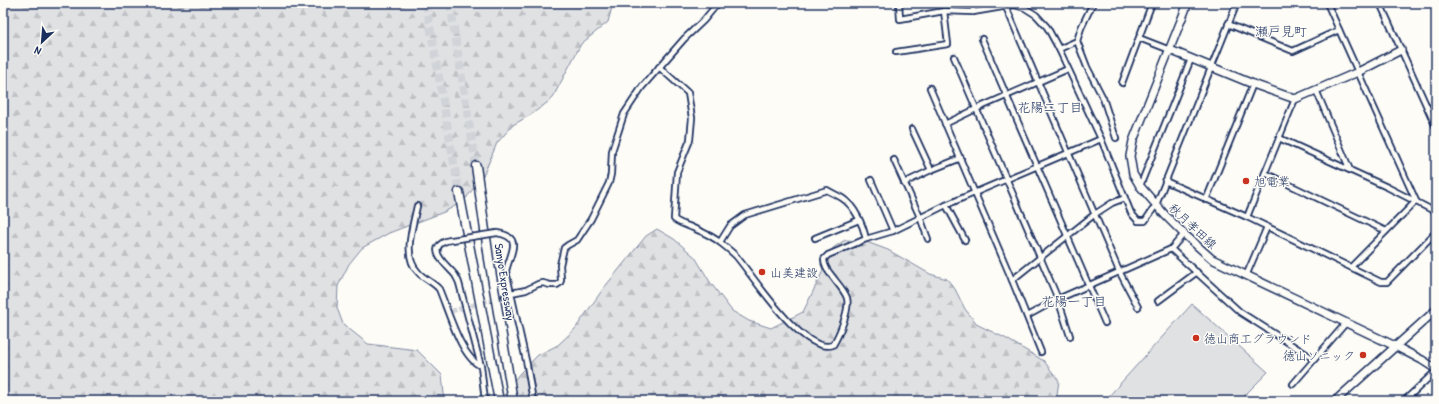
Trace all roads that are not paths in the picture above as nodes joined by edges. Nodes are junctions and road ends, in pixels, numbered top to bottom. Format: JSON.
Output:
{"nodes":[{"id":1,"x":718,"y":3,"type":"edge"},
{"id":2,"x":899,"y":3,"type":"edge"},
{"id":3,"x":973,"y":3,"type":"edge"},
{"id":4,"x":1093,"y":3,"type":"edge"},
{"id":5,"x":1152,"y":3,"type":"edge"},
{"id":6,"x":1188,"y":3,"type":"edge"},
{"id":7,"x":1237,"y":3,"type":"edge"},
{"id":8,"x":1327,"y":3,"type":"edge"},
{"id":9,"x":1380,"y":3,"type":"edge"},
{"id":10,"x":1006,"y":7,"type":"junction"},
{"id":11,"x":944,"y":12,"type":"junction"},
{"id":12,"x":973,"y":12,"type":"junction"},
{"id":13,"x":1228,"y":24,"type":"junction"},
{"id":14,"x":1339,"y":30,"type":"junction"},
{"id":15,"x":1139,"y":38,"type":"junction"},
{"id":16,"x":982,"y":39,"type":"dead end"},
{"id":17,"x":1077,"y":41,"type":"junction"},
{"id":18,"x":1059,"y":49,"type":"junction"},
{"id":19,"x":1170,"y":50,"type":"junction"},
{"id":20,"x":1401,"y":50,"type":"junction"},
{"id":21,"x":896,"y":52,"type":"dead end"},
{"id":22,"x":954,"y":57,"type":"dead end"},
{"id":23,"x":1191,"y":59,"type":"junction"},
{"id":24,"x":659,"y":67,"type":"junction"},
{"id":25,"x":1211,"y":67,"type":"junction"},
{"id":26,"x":1068,"y":69,"type":"junction"},
{"id":27,"x":1358,"y":72,"type":"junction"},
{"id":28,"x":1037,"y":82,"type":"junction"},
{"id":29,"x":1122,"y":83,"type":"dead end"},
{"id":30,"x":1253,"y":84,"type":"junction"},
{"id":31,"x":930,"y":88,"type":"dead end"},
{"id":32,"x":1316,"y":90,"type":"junction"},
{"id":33,"x":1007,"y":96,"type":"junction"},
{"id":34,"x":1295,"y":99,"type":"junction"},
{"id":35,"x":976,"y":108,"type":"junction"},
{"id":36,"x":945,"y":124,"type":"junction"},
{"id":37,"x":1436,"y":128,"type":"edge"},
{"id":38,"x":912,"y":129,"type":"dead end"},
{"id":39,"x":1116,"y":138,"type":"dead end"},
{"id":40,"x":1279,"y":138,"type":"junction"},
{"id":41,"x":1101,"y":139,"type":"junction"},
{"id":42,"x":1069,"y":153,"type":"junction"},
{"id":43,"x":961,"y":158,"type":"junction"},
{"id":44,"x":894,"y":160,"type":"dead end"},
{"id":45,"x":476,"y":166,"type":"tunnel mouth"},
{"id":46,"x":1037,"y":166,"type":"junction"},
{"id":47,"x":931,"y":170,"type":"junction"},
{"id":48,"x":1350,"y":170,"type":"junction"},
{"id":49,"x":1265,"y":173,"type":"junction"},
{"id":50,"x":871,"y":180,"type":"dead end"},
{"id":51,"x":1006,"y":180,"type":"junction"},
{"id":52,"x":1165,"y":181,"type":"junction"},
{"id":53,"x":904,"y":183,"type":"junction"},
{"id":54,"x":1140,"y":186,"type":"junction"},
{"id":55,"x":459,"y":192,"type":"tunnel mouth"},
{"id":56,"x":975,"y":193,"type":"junction"},
{"id":57,"x":1125,"y":198,"type":"junction"},
{"id":58,"x":1206,"y":200,"type":"junction"},
{"id":59,"x":1416,"y":201,"type":"junction"},
{"id":60,"x":946,"y":205,"type":"junction"},
{"id":61,"x":1156,"y":205,"type":"junction"},
{"id":62,"x":417,"y":206,"type":"dead end"},
{"id":63,"x":1436,"y":212,"type":"edge"},
{"id":64,"x":1095,"y":214,"type":"junction"},
{"id":65,"x":920,"y":217,"type":"junction"},
{"id":66,"x":1247,"y":217,"type":"junction"},
{"id":67,"x":859,"y":220,"type":"junction"},
{"id":68,"x":1267,"y":227,"type":"junction"},
{"id":69,"x":893,"y":231,"type":"junction"},
{"id":70,"x":1386,"y":232,"type":"junction"},
{"id":71,"x":1436,"y":232,"type":"edge"},
{"id":72,"x":1184,"y":234,"type":"junction"},
{"id":73,"x":1068,"y":236,"type":"junction"},
{"id":74,"x":815,"y":238,"type":"dead end"},
{"id":75,"x":866,"y":239,"type":"junction"},
{"id":76,"x":928,"y":239,"type":"dead end"},
{"id":77,"x":965,"y":240,"type":"dead end"},
{"id":78,"x":720,"y":242,"type":"junction"},
{"id":79,"x":1171,"y":249,"type":"junction"},
{"id":80,"x":1040,"y":258,"type":"junction"},
{"id":81,"x":1351,"y":267,"type":"junction"},
{"id":82,"x":1119,"y":272,"type":"junction"},
{"id":83,"x":1197,"y":272,"type":"junction"},
{"id":84,"x":1246,"y":276,"type":"junction"},
{"id":85,"x":1012,"y":280,"type":"junction"},
{"id":86,"x":1090,"y":286,"type":"junction"},
{"id":87,"x":511,"y":293,"type":"junction"},
{"id":88,"x":505,"y":296,"type":"tunnel mouth"},
{"id":89,"x":1058,"y":299,"type":"junction"},
{"id":90,"x":1158,"y":301,"type":"dead end"},
{"id":91,"x":1138,"y":306,"type":"dead end"},
{"id":92,"x":1436,"y":310,"type":"edge"},
{"id":93,"x":1027,"y":316,"type":"junction"},
{"id":94,"x":1105,"y":323,"type":"dead end"},
{"id":95,"x":1346,"y":323,"type":"junction"},
{"id":96,"x":1070,"y":336,"type":"dead end"},
{"id":97,"x":1395,"y":346,"type":"junction"},
{"id":98,"x":1041,"y":352,"type":"dead end"},
{"id":99,"x":1314,"y":359,"type":"junction"},
{"id":100,"x":481,"y":366,"type":"junction"},
{"id":101,"x":1436,"y":370,"type":"edge"},
{"id":102,"x":1293,"y":384,"type":"dead end"},
{"id":103,"x":485,"y":401,"type":"edge"},
{"id":104,"x":499,"y":401,"type":"edge"},
{"id":105,"x":512,"y":401,"type":"edge"},
{"id":106,"x":533,"y":401,"type":"edge"},
{"id":107,"x":1335,"y":401,"type":"edge"},
{"id":108,"x":1404,"y":401,"type":"edge"}],
"edges":[{"from":1,"to":24,"type":"street"},
{"from":2,"to":11,"type":"street"},
{"from":3,"to":12,"type":"street"},
{"from":4,"to":17,"type":"street"},
{"from":5,"to":15,"type":"street"},
{"from":6,"to":19,"type":"street","name":"秋月孝田線"},
{"from":7,"to":13,"type":"street"},
{"from":8,"to":14,"type":"street"},
{"from":9,"to":20,"type":"street"},
{"from":10,"to":12,"type":"street"},
{"from":10,"to":18,"type":"street"},
{"from":10,"to":28,"type":"street"},
{"from":11,"to":12,"type":"street"},
{"from":11,"to":21,"type":"street"},
{"from":13,"to":14,"type":"street"},
{"from":13,"to":25,"type":"street"},
{"from":14,"to":27,"type":"street"},
{"from":15,"to":19,"type":"street"},
{"from":15,"to":29,"type":"street"},
{"from":16,"to":33,"type":"street"},
{"from":17,"to":18,"type":"street"},
{"from":17,"to":39,"type":"street"},
{"from":18,"to":26,"type":"street"},
{"from":19,"to":23,"type":"street"},
{"from":19,"to":54,"type":"street","name":"秋月孝田線"},
{"from":20,"to":27,"type":"street"},
{"from":20,"to":37,"type":"street"},
{"from":22,"to":35,"type":"street"},
{"from":23,"to":25,"type":"street"},
{"from":23,"to":54,"type":"street"},
{"from":24,"to":78,"type":"street"},
{"from":24,"to":87,"type":"street"},
{"from":25,"to":30,"type":"street"},
{"from":25,"to":52,"type":"street"},
{"from":26,"to":28,"type":"street"},
{"from":26,"to":41,"type":"street"},
{"from":27,"to":32,"type":"street"},
{"from":27,"to":59,"type":"street"},
{"from":28,"to":33,"type":"street"},
{"from":28,"to":42,"type":"street"},
{"from":30,"to":34,"type":"street"},
{"from":30,"to":58,"type":"street"},
{"from":31,"to":36,"type":"street"},
{"from":32,"to":34,"type":"street"},
{"from":32,"to":48,"type":"street"},
{"from":33,"to":35,"type":"street"},
{"from":33,"to":46,"type":"street"},
{"from":34,"to":40,"type":"street"},
{"from":35,"to":36,"type":"street"},
{"from":35,"to":51,"type":"street"},
{"from":36,"to":43,"type":"street"},
{"from":38,"to":47,"type":"street"},
{"from":40,"to":48,"type":"street"},
{"from":40,"to":49,"type":"street"},
{"from":41,"to":42,"type":"street"},
{"from":41,"to":57,"type":"street"},
{"from":42,"to":46,"type":"street"},
{"from":42,"to":64,"type":"street"},
{"from":43,"to":47,"type":"street"},
{"from":43,"to":56,"type":"street"},
{"from":44,"to":53,"type":"street"},
{"from":45,"to":105,"type":"highway","name":"Sanyo Expressway"},
{"from":46,"to":51,"type":"street"},
{"from":46,"to":73,"type":"street"},
{"from":47,"to":53,"type":"street"},
{"from":48,"to":59,"type":"street"},
{"from":49,"to":66,"type":"street"},
{"from":49,"to":70,"type":"street"},
{"from":50,"to":69,"type":"street"},
{"from":51,"to":56,"type":"street"},
{"from":51,"to":80,"type":"street"},
{"from":52,"to":58,"type":"street"},
{"from":52,"to":61,"type":"street"},
{"from":53,"to":65,"type":"street"},
{"from":54,"to":61,"type":"street","name":"秋月孝田線"},
{"from":55,"to":104,"type":"highway"},
{"from":56,"to":60,"type":"street"},
{"from":56,"to":85,"type":"street"},
{"from":57,"to":61,"type":"street"},
{"from":57,"to":64,"type":"street"},
{"from":58,"to":66,"type":"street"},
{"from":59,"to":63,"type":"street"},
{"from":59,"to":70,"type":"street"},
{"from":60,"to":65,"type":"street"},
{"from":60,"to":77,"type":"street"},
{"from":61,"to":72,"type":"street","name":"秋月孝田線"},
{"from":62,"to":100,"type":"street"},
{"from":64,"to":73,"type":"street"},
{"from":64,"to":82,"type":"street"},
{"from":65,"to":69,"type":"street"},
{"from":65,"to":76,"type":"street"},
{"from":66,"to":68,"type":"street"},
{"from":67,"to":74,"type":"street"},
{"from":67,"to":75,"type":"street"},
{"from":67,"to":78,"type":"street"},
{"from":68,"to":81,"type":"street"},
{"from":68,"to":84,"type":"street"},
{"from":69,"to":75,"type":"street"},
{"from":70,"to":81,"type":"street"},
{"from":71,"to":81,"type":"street"},
{"from":72,"to":79,"type":"street"},
{"from":72,"to":84,"type":"street","name":"秋月孝田線"},
{"from":73,"to":80,"type":"street"},
{"from":73,"to":86,"type":"street"},
{"from":75,"to":78,"type":"street"},
{"from":79,"to":82,"type":"street"},
{"from":79,"to":83,"type":"street"},
{"from":80,"to":85,"type":"street"},
{"from":80,"to":89,"type":"street"},
{"from":82,"to":86,"type":"street"},
{"from":82,"to":91,"type":"street"},
{"from":83,"to":90,"type":"street"},
{"from":83,"to":99,"type":"street"},
{"from":84,"to":95,"type":"street","name":"秋月孝田線"},
{"from":85,"to":93,"type":"street"},
{"from":86,"to":89,"type":"street"},
{"from":86,"to":94,"type":"street"},
{"from":87,"to":88,"type":"street"},
{"from":87,"to":100,"type":"street","bridge":true},
{"from":87,"to":106,"type":"street"},
{"from":89,"to":93,"type":"street"},
{"from":89,"to":96,"type":"street"},
{"from":92,"to":97,"type":"street"},
{"from":93,"to":98,"type":"street"},
{"from":95,"to":97,"type":"street","name":"秋月孝田線"},
{"from":95,"to":99,"type":"street"},
{"from":97,"to":101,"type":"street","name":"秋月孝田線"},
{"from":97,"to":107,"type":"street"},
{"from":99,"to":102,"type":"street"},
{"from":100,"to":103,"type":"street"},
{"from":101,"to":108,"type":"street"}]}
